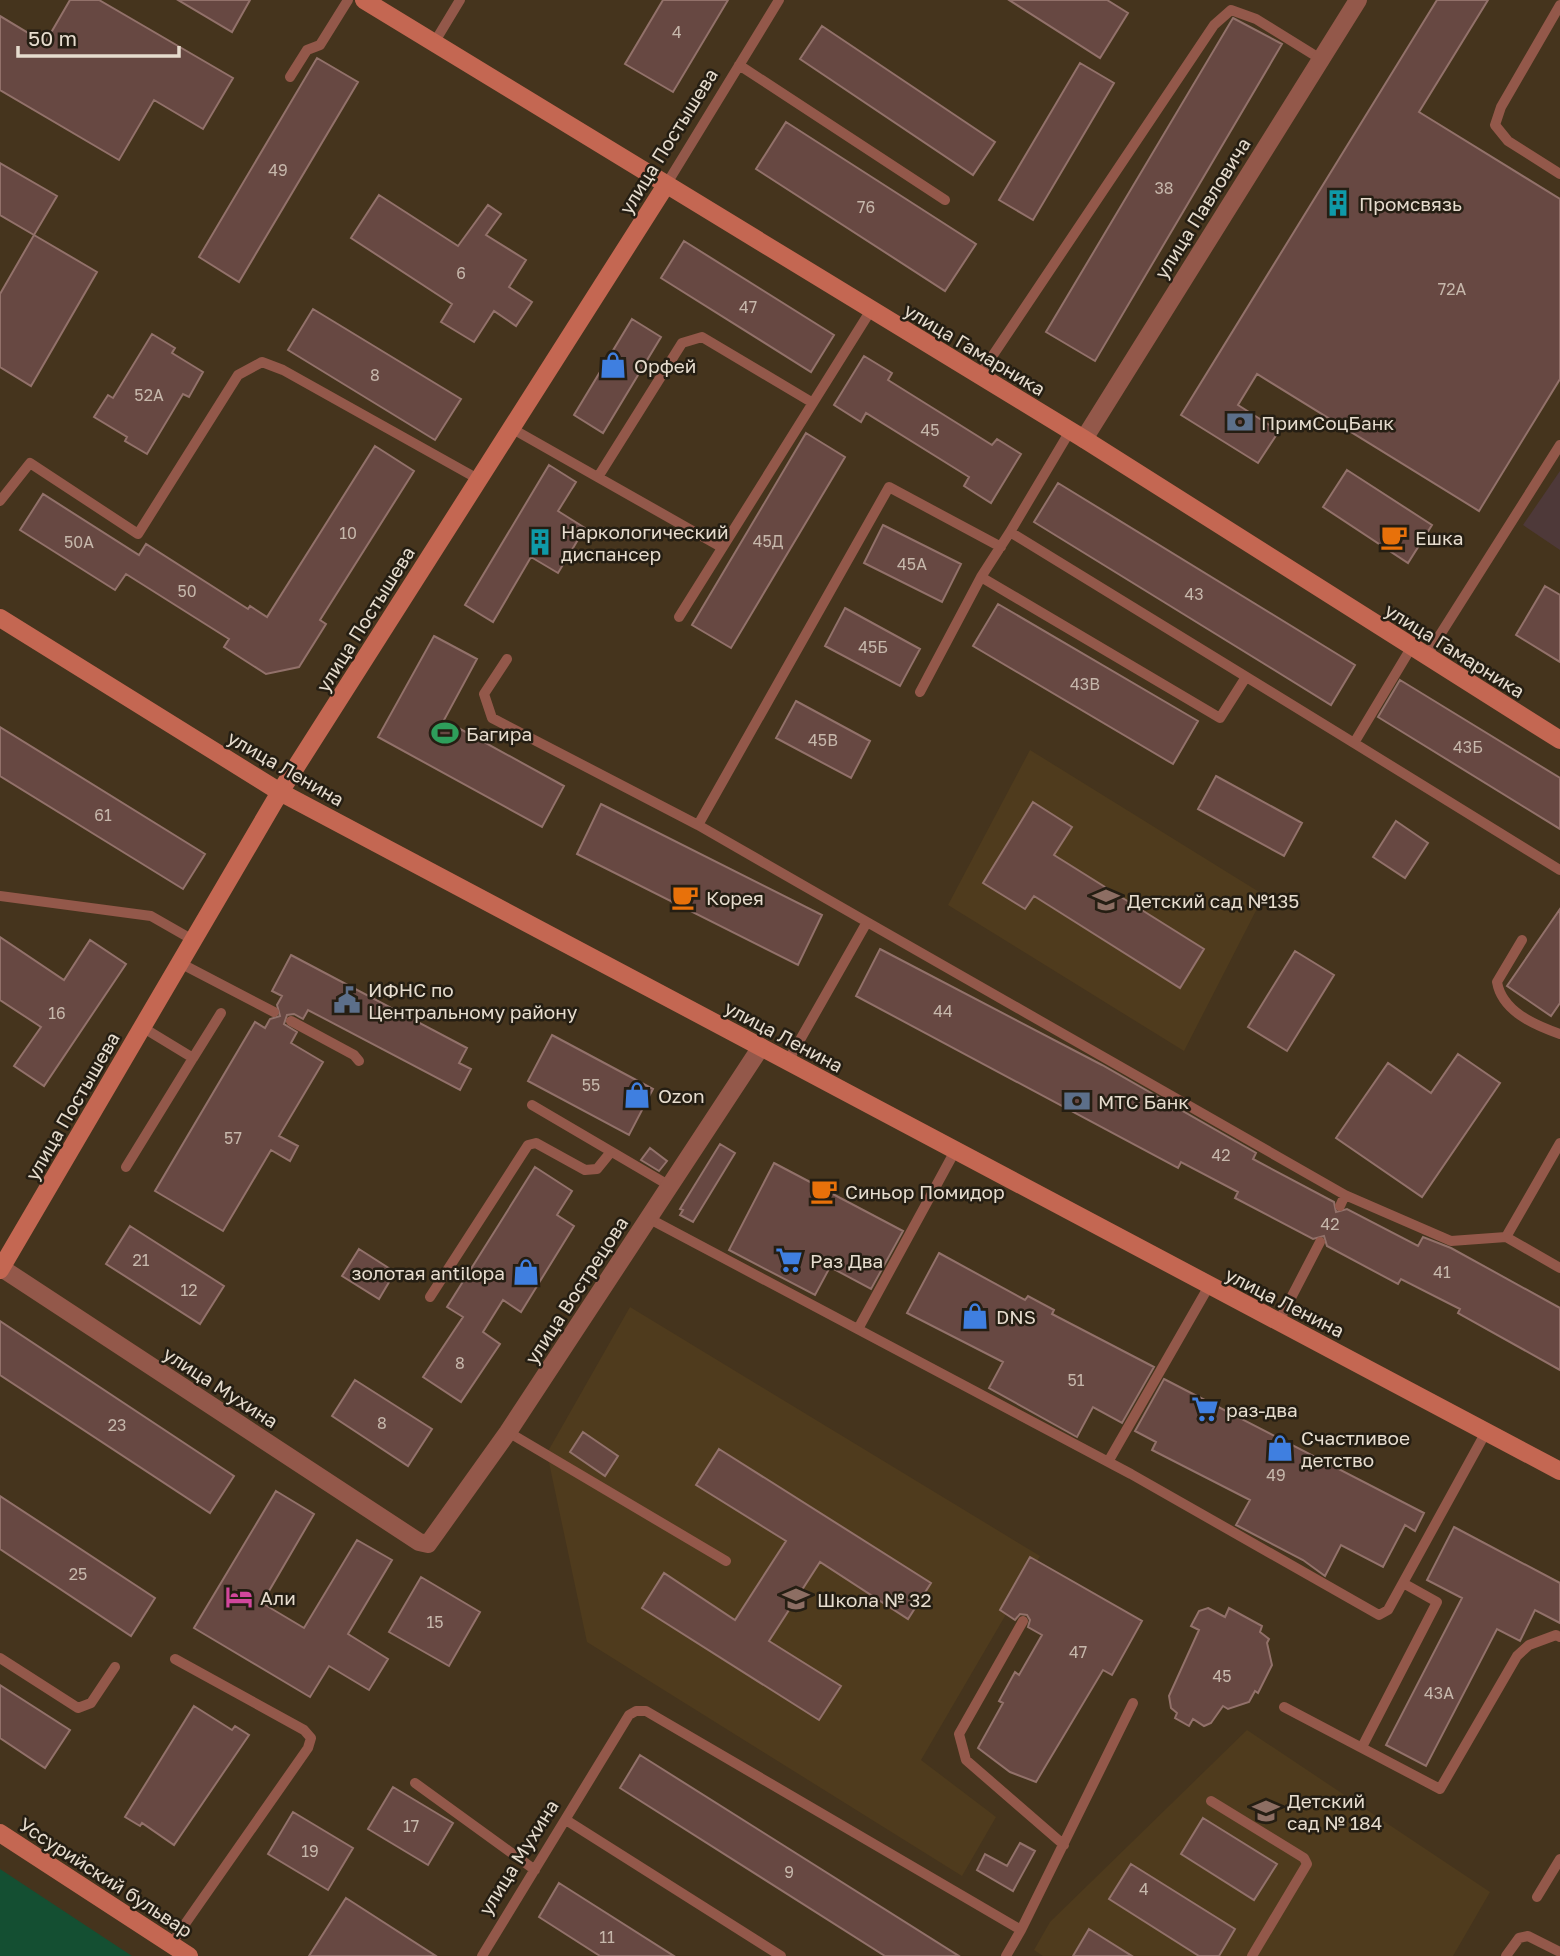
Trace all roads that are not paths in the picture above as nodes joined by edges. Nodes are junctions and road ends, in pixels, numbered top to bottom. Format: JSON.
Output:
{"nodes":[{"id":1,"x":348,"y":0,"type":"edge"},
{"id":2,"x":364,"y":0,"type":"edge"},
{"id":3,"x":460,"y":0,"type":"edge"},
{"id":4,"x":779,"y":0,"type":"edge"},
{"id":5,"x":1358,"y":0,"type":"edge"},
{"id":6,"x":1560,"y":5,"type":"edge"},
{"id":7,"x":434,"y":43,"type":"junction"},
{"id":8,"x":1319,"y":58,"type":"junction"},
{"id":9,"x":739,"y":65,"type":"junction"},
{"id":10,"x":290,"y":77,"type":"dead end"},
{"id":11,"x":1560,"y":174,"type":"edge"},
{"id":12,"x":666,"y":184,"type":"junction"},
{"id":13,"x":945,"y":200,"type":"dead end"},
{"id":14,"x":871,"y":310,"type":"junction"},
{"id":15,"x":979,"y":376,"type":"junction"},
{"id":16,"x":813,"y":403,"type":"junction"},
{"id":17,"x":511,"y":428,"type":"junction"},
{"id":18,"x":1077,"y":435,"type":"junction"},
{"id":19,"x":1560,"y":445,"type":"edge"},
{"id":20,"x":598,"y":477,"type":"junction"},
{"id":21,"x":478,"y":479,"type":"junction"},
{"id":22,"x":0,"y":500,"type":"edge"},
{"id":23,"x":1010,"y":532,"type":"junction"},
{"id":24,"x":721,"y":547,"type":"junction"},
{"id":25,"x":1001,"y":547,"type":"junction"},
{"id":26,"x":981,"y":577,"type":"junction"},
{"id":27,"x":0,"y":618,"type":"edge"},
{"id":28,"x":679,"y":618,"type":"dead end"},
{"id":29,"x":1418,"y":652,"type":"junction"},
{"id":30,"x":507,"y":659,"type":"dead end"},
{"id":31,"x":1246,"y":677,"type":"junction"},
{"id":32,"x":920,"y":692,"type":"dead end"},
{"id":33,"x":1560,"y":740,"type":"edge"},
{"id":34,"x":1354,"y":743,"type":"junction"},
{"id":35,"x":280,"y":792,"type":"junction"},
{"id":36,"x":698,"y":825,"type":"junction"},
{"id":37,"x":1560,"y":870,"type":"edge"},
{"id":38,"x":0,"y":895,"type":"edge"},
{"id":39,"x":867,"y":922,"type":"junction"},
{"id":40,"x":193,"y":940,"type":"junction"},
{"id":41,"x":1522,"y":940,"type":"dead end"},
{"id":42,"x":180,"y":963,"type":"junction"},
{"id":43,"x":274,"y":1012,"type":"dead end"},
{"id":44,"x":221,"y":1013,"type":"dead end"},
{"id":45,"x":290,"y":1021,"type":"dead end"},
{"id":46,"x":142,"y":1027,"type":"junction"},
{"id":47,"x":1560,"y":1034,"type":"edge"},
{"id":48,"x":761,"y":1047,"type":"junction"},
{"id":49,"x":193,"y":1058,"type":"junction"},
{"id":50,"x":359,"y":1061,"type":"dead end"},
{"id":51,"x":788,"y":1061,"type":"junction"},
{"id":52,"x":532,"y":1105,"type":"dead end"},
{"id":53,"x":1560,"y":1143,"type":"edge"},
{"id":54,"x":955,"y":1151,"type":"junction"},
{"id":55,"x":610,"y":1153,"type":"junction"},
{"id":56,"x":125,"y":1167,"type":"dead end"},
{"id":57,"x":670,"y":1186,"type":"junction"},
{"id":58,"x":1345,"y":1195,"type":"junction"},
{"id":59,"x":1340,"y":1206,"type":"dead end"},
{"id":60,"x":648,"y":1218,"type":"junction"},
{"id":61,"x":1506,"y":1237,"type":"junction"},
{"id":62,"x":1321,"y":1242,"type":"dead end"},
{"id":63,"x":0,"y":1268,"type":"edge"},
{"id":64,"x":1560,"y":1268,"type":"edge"},
{"id":65,"x":1209,"y":1286,"type":"junction"},
{"id":66,"x":430,"y":1297,"type":"dead end"},
{"id":67,"x":1279,"y":1321,"type":"junction"},
{"id":68,"x":858,"y":1329,"type":"junction"},
{"id":69,"x":508,"y":1432,"type":"junction"},
{"id":70,"x":1486,"y":1432,"type":"junction"},
{"id":71,"x":1108,"y":1462,"type":"junction"},
{"id":72,"x":1560,"y":1471,"type":"edge"},
{"id":73,"x":419,"y":1542,"type":"joint"},
{"id":74,"x":726,"y":1561,"type":"dead end"},
{"id":75,"x":1403,"y":1583,"type":"junction"},
{"id":76,"x":1023,"y":1621,"type":"dead end"},
{"id":77,"x":1560,"y":1637,"type":"edge"},
{"id":78,"x":0,"y":1658,"type":"edge"},
{"id":79,"x":175,"y":1659,"type":"dead end"},
{"id":80,"x":115,"y":1667,"type":"dead end"},
{"id":81,"x":1133,"y":1703,"type":"dead end"},
{"id":82,"x":1284,"y":1707,"type":"dead end"},
{"id":83,"x":1362,"y":1747,"type":"junction"},
{"id":84,"x":415,"y":1783,"type":"dead end"},
{"id":85,"x":1211,"y":1801,"type":"dead end"},
{"id":86,"x":566,"y":1820,"type":"junction"},
{"id":87,"x":0,"y":1833,"type":"edge"},
{"id":88,"x":1063,"y":1845,"type":"junction"},
{"id":89,"x":1560,"y":1859,"type":"edge"},
{"id":90,"x":535,"y":1870,"type":"junction"},
{"id":91,"x":1537,"y":1898,"type":"dead end"},
{"id":92,"x":1021,"y":1930,"type":"junction"},
{"id":93,"x":171,"y":1944,"type":"junction"},
{"id":94,"x":1560,"y":1952,"type":"edge"},
{"id":95,"x":189,"y":1956,"type":"edge"},
{"id":96,"x":482,"y":1956,"type":"edge"},
{"id":97,"x":780,"y":1956,"type":"edge"},
{"id":98,"x":1006,"y":1956,"type":"edge"},
{"id":99,"x":1252,"y":1956,"type":"edge"},
{"id":100,"x":1506,"y":1956,"type":"edge"}],
"edges":[{"from":1,"to":10,"type":"lane"},
{"from":2,"to":7,"type":"street","name":"улица Гамарника"},
{"from":3,"to":7,"type":"lane"},
{"from":4,"to":9,"type":"lane","name":"улица Постышева"},
{"from":5,"to":8,"type":"street","name":"улица Павловича"},
{"from":6,"to":11,"type":"lane"},
{"from":7,"to":12,"type":"street","name":"улица Гамарника"},
{"from":8,"to":15,"type":"lane"},
{"from":8,"to":18,"type":"street","name":"улица Павловича"},
{"from":9,"to":12,"type":"lane","name":"улица Постышева"},
{"from":9,"to":13,"type":"lane"},
{"from":12,"to":14,"type":"street","name":"улица Гамарника"},
{"from":12,"to":17,"type":"street","name":"улица Постышева"},
{"from":14,"to":15,"type":"street","name":"улица Гамарника"},
{"from":14,"to":16,"type":"lane"},
{"from":15,"to":18,"type":"street","name":"улица Гамарника"},
{"from":16,"to":20,"type":"lane"},
{"from":16,"to":24,"type":"lane"},
{"from":17,"to":20,"type":"lane"},
{"from":17,"to":21,"type":"street","name":"улица Постышева"},
{"from":18,"to":23,"type":"lane"},
{"from":18,"to":29,"type":"street","name":"улица Гамарника"},
{"from":19,"to":29,"type":"lane"},
{"from":20,"to":24,"type":"lane"},
{"from":21,"to":22,"type":"lane"},
{"from":21,"to":35,"type":"street","name":"улица Постышева"},
{"from":23,"to":25,"type":"lane"},
{"from":23,"to":31,"type":"lane"},
{"from":24,"to":28,"type":"lane"},
{"from":25,"to":26,"type":"lane"},
{"from":25,"to":36,"type":"lane"},
{"from":26,"to":31,"type":"lane"},
{"from":26,"to":32,"type":"lane"},
{"from":27,"to":35,"type":"street","name":"улица Ленина"},
{"from":29,"to":33,"type":"street","name":"улица Гамарника"},
{"from":29,"to":34,"type":"lane"},
{"from":30,"to":36,"type":"lane"},
{"from":31,"to":34,"type":"lane"},
{"from":34,"to":37,"type":"lane"},
{"from":35,"to":40,"type":"street","name":"улица Постышева"},
{"from":35,"to":48,"type":"street","name":"улица Ленина"},
{"from":36,"to":39,"type":"lane"},
{"from":38,"to":40,"type":"lane"},
{"from":39,"to":51,"type":"lane"},
{"from":39,"to":58,"type":"lane"},
{"from":40,"to":42,"type":"street","name":"улица Постышева"},
{"from":41,"to":47,"type":"lane"},
{"from":42,"to":43,"type":"lane"},
{"from":42,"to":46,"type":"street","name":"улица Постышева"},
{"from":44,"to":49,"type":"lane"},
{"from":45,"to":50,"type":"lane"},
{"from":46,"to":49,"type":"lane"},
{"from":46,"to":63,"type":"street","name":"улица Постышева"},
{"from":48,"to":51,"type":"street","name":"улица Ленина"},
{"from":48,"to":57,"type":"street","name":"улица Вострецова"},
{"from":49,"to":56,"type":"lane"},
{"from":51,"to":54,"type":"street","name":"улица Ленина"},
{"from":52,"to":55,"type":"lane"},
{"from":53,"to":61,"type":"lane"},
{"from":54,"to":65,"type":"street","name":"улица Ленина"},
{"from":54,"to":68,"type":"lane"},
{"from":55,"to":57,"type":"lane"},
{"from":55,"to":66,"type":"lane"},
{"from":57,"to":60,"type":"street","name":"улица Вострецова"},
{"from":58,"to":59,"type":"lane"},
{"from":58,"to":61,"type":"lane"},
{"from":60,"to":68,"type":"lane"},
{"from":60,"to":69,"type":"street","name":"улица Вострецова"},
{"from":61,"to":64,"type":"lane"},
{"from":62,"to":67,"type":"lane"},
{"from":63,"to":73,"type":"street","name":"улица Мухина"},
{"from":65,"to":67,"type":"street","name":"улица Ленина"},
{"from":65,"to":71,"type":"lane"},
{"from":67,"to":70,"type":"street","name":"улица Ленина"},
{"from":68,"to":71,"type":"lane"},
{"from":69,"to":73,"type":"street","name":"улица Вострецова"},
{"from":69,"to":74,"type":"lane"},
{"from":70,"to":72,"type":"street","name":"улица Ленина"},
{"from":70,"to":75,"type":"lane"},
{"from":71,"to":75,"type":"lane"},
{"from":75,"to":83,"type":"lane"},
{"from":76,"to":88,"type":"lane"},
{"from":77,"to":83,"type":"lane"},
{"from":78,"to":80,"type":"lane"},
{"from":79,"to":93,"type":"lane"},
{"from":81,"to":88,"type":"lane"},
{"from":82,"to":83,"type":"lane"},
{"from":84,"to":90,"type":"lane"},
{"from":85,"to":99,"type":"lane"},
{"from":86,"to":90,"type":"lane","name":"улица Мухина"},
{"from":86,"to":92,"type":"lane","name":"улица Мухина"},
{"from":86,"to":97,"type":"lane"},
{"from":87,"to":93,"type":"street","name":"Уссурийский бульвар"},
{"from":88,"to":92,"type":"lane"},
{"from":89,"to":91,"type":"lane"},
{"from":90,"to":96,"type":"lane","name":"улица Мухина"},
{"from":92,"to":98,"type":"lane"},
{"from":93,"to":95,"type":"street","name":"Уссурийский бульвар"},
{"from":94,"to":100,"type":"lane"}]}
